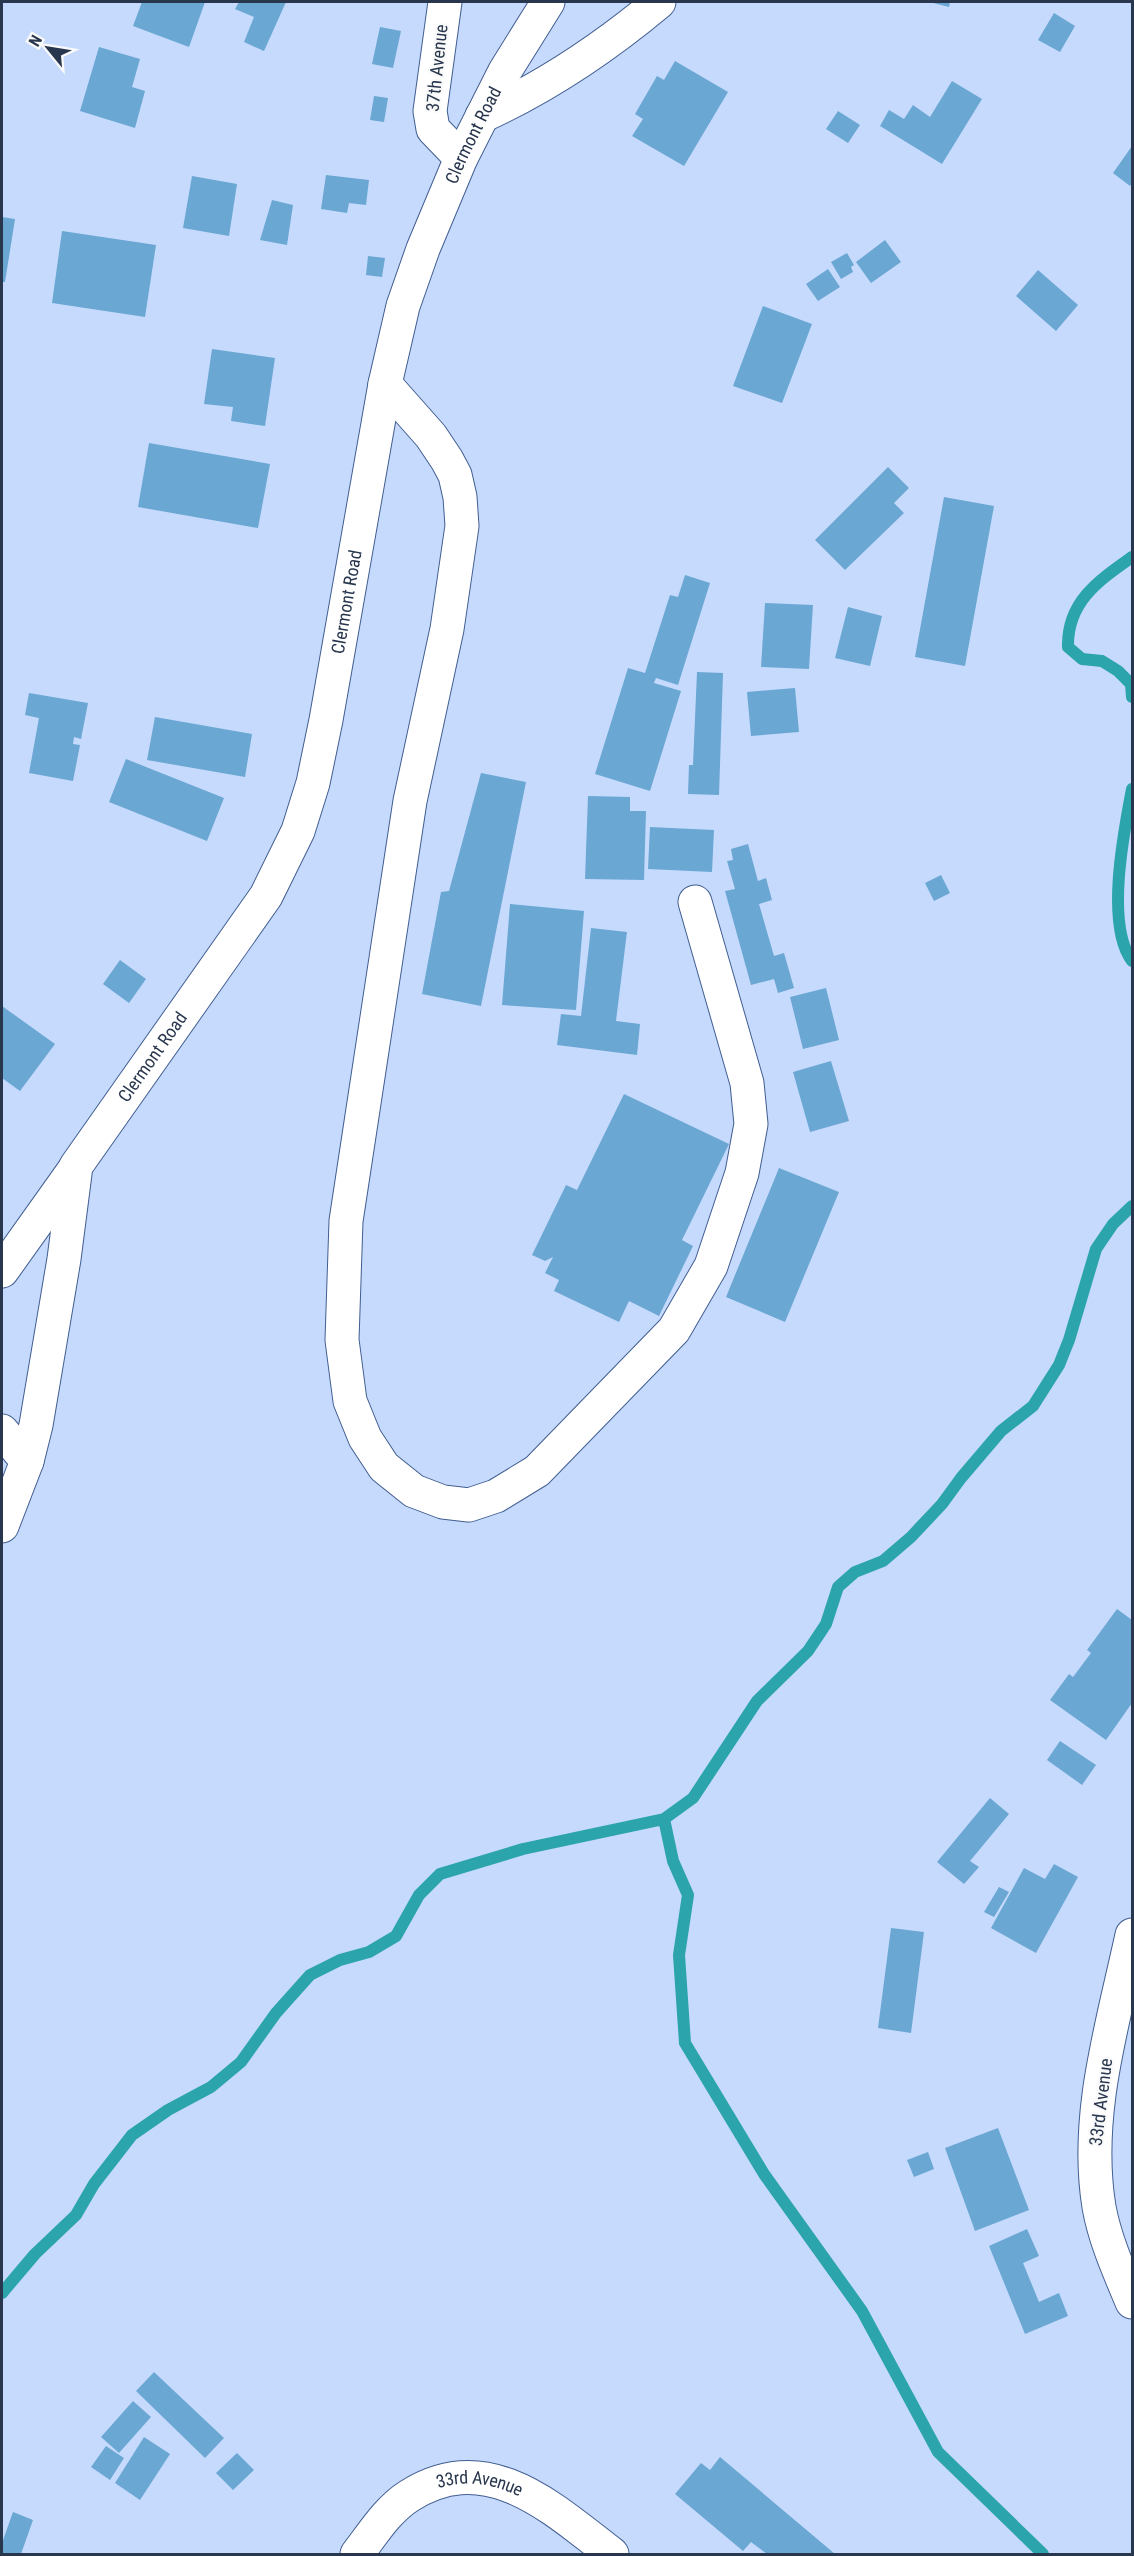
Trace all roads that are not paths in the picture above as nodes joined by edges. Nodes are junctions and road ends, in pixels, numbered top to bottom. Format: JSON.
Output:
{"nodes":[{"id":1,"x":445,"y":2,"type":"edge"},
{"id":2,"x":548,"y":2,"type":"edge"},
{"id":3,"x":659,"y":2,"type":"edge"},
{"id":4,"x":482,"y":117,"type":"junction"},
{"id":5,"x":461,"y":158,"type":"junction"},
{"id":6,"x":385,"y":384,"type":"junction"},
{"id":7,"x":695,"y":902,"type":"dead end"},
{"id":8,"x":76,"y":1166,"type":"junction"},
{"id":9,"x":2,"y":1271,"type":"edge"},
{"id":10,"x":2,"y":1431,"type":"edge"},
{"id":11,"x":27,"y":1461,"type":"junction"},
{"id":12,"x":2,"y":1526,"type":"edge"},
{"id":13,"x":1132,"y":1935,"type":"edge"},
{"id":14,"x":1132,"y":2302,"type":"edge"},
{"id":15,"x":357,"y":2554,"type":"edge"},
{"id":16,"x":612,"y":2554,"type":"edge"}],
"edges":[{"from":1,"to":5,"type":"street","name":"37th Avenue"},
{"from":2,"to":4,"type":"street","name":"Clermont Road"},
{"from":3,"to":4,"type":"street"},
{"from":4,"to":5,"type":"street","name":"Clermont Road"},
{"from":5,"to":6,"type":"street","name":"Clermont Road"},
{"from":6,"to":7,"type":"street"},
{"from":6,"to":8,"type":"street","name":"Clermont Road"},
{"from":8,"to":9,"type":"street","name":"Clermont Road"},
{"from":8,"to":11,"type":"street","name":"Clermont Road"},
{"from":10,"to":11,"type":"street"},
{"from":11,"to":12,"type":"street","name":"Clermont Road"},
{"from":13,"to":14,"type":"street","name":"33rd Avenue"},
{"from":15,"to":16,"type":"street","name":"33rd Avenue"}]}
